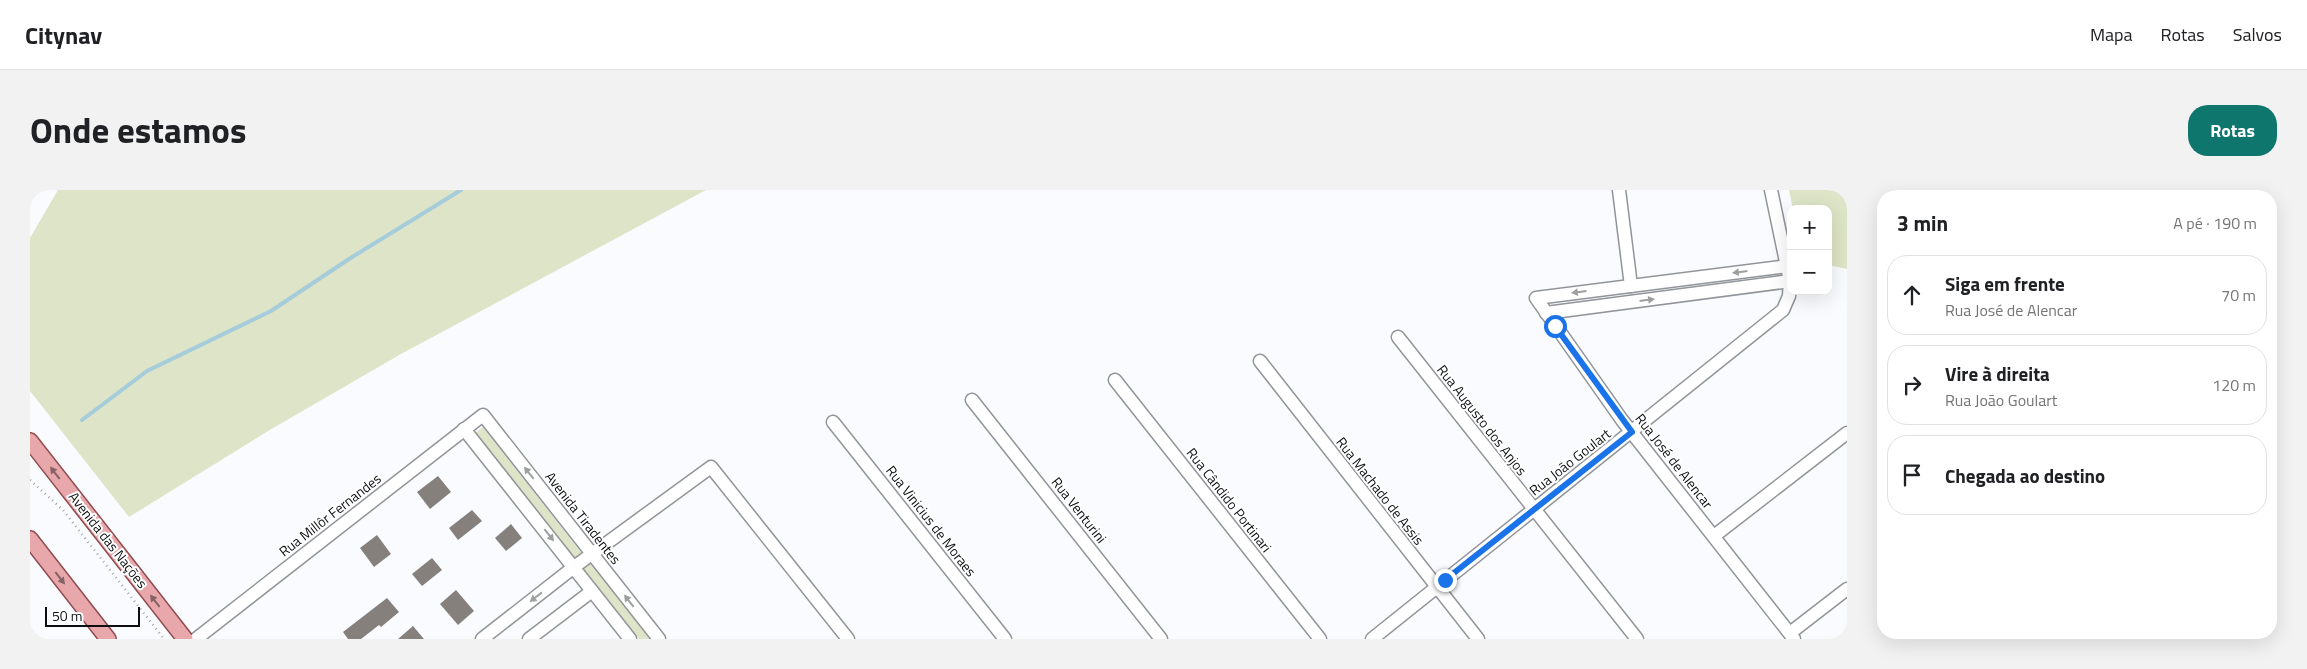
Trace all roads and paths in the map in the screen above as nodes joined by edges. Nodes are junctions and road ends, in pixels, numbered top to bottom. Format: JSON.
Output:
{"nodes":[{"id":1,"x":1618,"y":190,"type":"edge"},
{"id":2,"x":1771,"y":190,"type":"edge"},
{"id":3,"x":1787,"y":262,"type":"edge"},
{"id":4,"x":1787,"y":266,"type":"edge"},
{"id":5,"x":1787,"y":281,"type":"edge"},
{"id":6,"x":1631,"y":286,"type":"junction"},
{"id":7,"x":1790,"y":295,"type":"edge"},
{"id":8,"x":1546,"y":313,"type":"junction"},
{"id":9,"x":1398,"y":337,"type":"dead end"},
{"id":10,"x":1260,"y":361,"type":"dead end"},
{"id":11,"x":1115,"y":380,"type":"dead end"},
{"id":12,"x":972,"y":400,"type":"dead end"},
{"id":13,"x":483,"y":415,"type":"joint"},
{"id":14,"x":833,"y":422,"type":"dead end"},
{"id":15,"x":464,"y":429,"type":"junction"},
{"id":16,"x":1632,"y":432,"type":"junction"},
{"id":17,"x":1847,"y":433,"type":"edge"},
{"id":18,"x":30,"y":441,"type":"edge"},
{"id":19,"x":30,"y":480,"type":"edge"},
{"id":20,"x":1534,"y":510,"type":"junction"},
{"id":21,"x":1714,"y":536,"type":"junction"},
{"id":22,"x":30,"y":539,"type":"edge"},
{"id":23,"x":592,"y":554,"type":"junction"},
{"id":24,"x":574,"y":567,"type":"junction"},
{"id":25,"x":1437,"y":587,"type":"junction"},
{"id":26,"x":1847,"y":589,"type":"edge"},
{"id":27,"x":592,"y":590,"type":"junction"},
{"id":28,"x":1792,"y":636,"type":"edge"},
{"id":29,"x":108,"y":639,"type":"edge"},
{"id":30,"x":164,"y":639,"type":"edge"},
{"id":31,"x":186,"y":639,"type":"edge"},
{"id":32,"x":196,"y":639,"type":"edge"},
{"id":33,"x":482,"y":639,"type":"edge"},
{"id":34,"x":529,"y":639,"type":"edge"},
{"id":35,"x":630,"y":639,"type":"edge"},
{"id":36,"x":659,"y":639,"type":"edge"},
{"id":37,"x":848,"y":639,"type":"edge"},
{"id":38,"x":1005,"y":639,"type":"edge"},
{"id":39,"x":1161,"y":639,"type":"edge"},
{"id":40,"x":1320,"y":639,"type":"edge"},
{"id":41,"x":1372,"y":639,"type":"edge"},
{"id":42,"x":1478,"y":639,"type":"edge"},
{"id":43,"x":1637,"y":639,"type":"edge"}],
"edges":[{"from":1,"to":6,"type":"street"},
{"from":2,"to":3,"type":"street","name":"Rua João Goulart"},
{"from":4,"to":6,"type":"street","one_way":true},
{"from":8,"to":5,"type":"street","one_way":true},
{"from":6,"to":8,"type":"street","name":"Rua José de Alencar","one_way":true},
{"from":7,"to":16,"type":"street","name":"Rua João Goulart"},
{"from":8,"to":16,"type":"street","name":"Rua José de Alencar"},
{"from":9,"to":20,"type":"street","name":"Rua Augusto dos Anjos"},
{"from":10,"to":25,"type":"street","name":"Rua Machado de Assis"},
{"from":11,"to":40,"type":"street","name":"Rua Cândido Portinari"},
{"from":12,"to":39,"type":"street","name":"Rua Venturini"},
{"from":13,"to":15,"type":"street","name":"Rua Millôr Fernandes"},
{"from":23,"to":13,"type":"street","name":"Avenida Tiradentes","one_way":true},
{"from":14,"to":38,"type":"street","name":"Rua Vinicius de Moraes"},
{"from":15,"to":24,"type":"street","one_way":true},
{"from":15,"to":32,"type":"street","name":"Rua Millôr Fernandes"},
{"from":16,"to":20,"type":"street","name":"Rua João Goulart"},
{"from":16,"to":21,"type":"street","name":"Rua José de Alencar"},
{"from":17,"to":21,"type":"street"},
{"from":31,"to":18,"type":"main road","name":"Avenida das Nações","one_way":true},
{"from":19,"to":30,"type":"path"},
{"from":20,"to":25,"type":"street","name":"Rua João Goulart"},
{"from":20,"to":43,"type":"street","name":"Rua Augusto dos Anjos"},
{"from":21,"to":28,"type":"street","name":"Rua José de Alencar"},
{"from":22,"to":29,"type":"main road","one_way":true},
{"from":23,"to":24,"type":"street"},
{"from":36,"to":23,"type":"street","name":"Avenida Tiradentes","one_way":true},
{"from":23,"to":37,"type":"street"},
{"from":24,"to":27,"type":"street"},
{"from":24,"to":33,"type":"street","one_way":true},
{"from":25,"to":41,"type":"street","name":"Rua João Goulart"},
{"from":25,"to":42,"type":"street","name":"Rua Machado de Assis"},
{"from":26,"to":28,"type":"street"},
{"from":27,"to":34,"type":"street"},
{"from":27,"to":35,"type":"street"}]}
